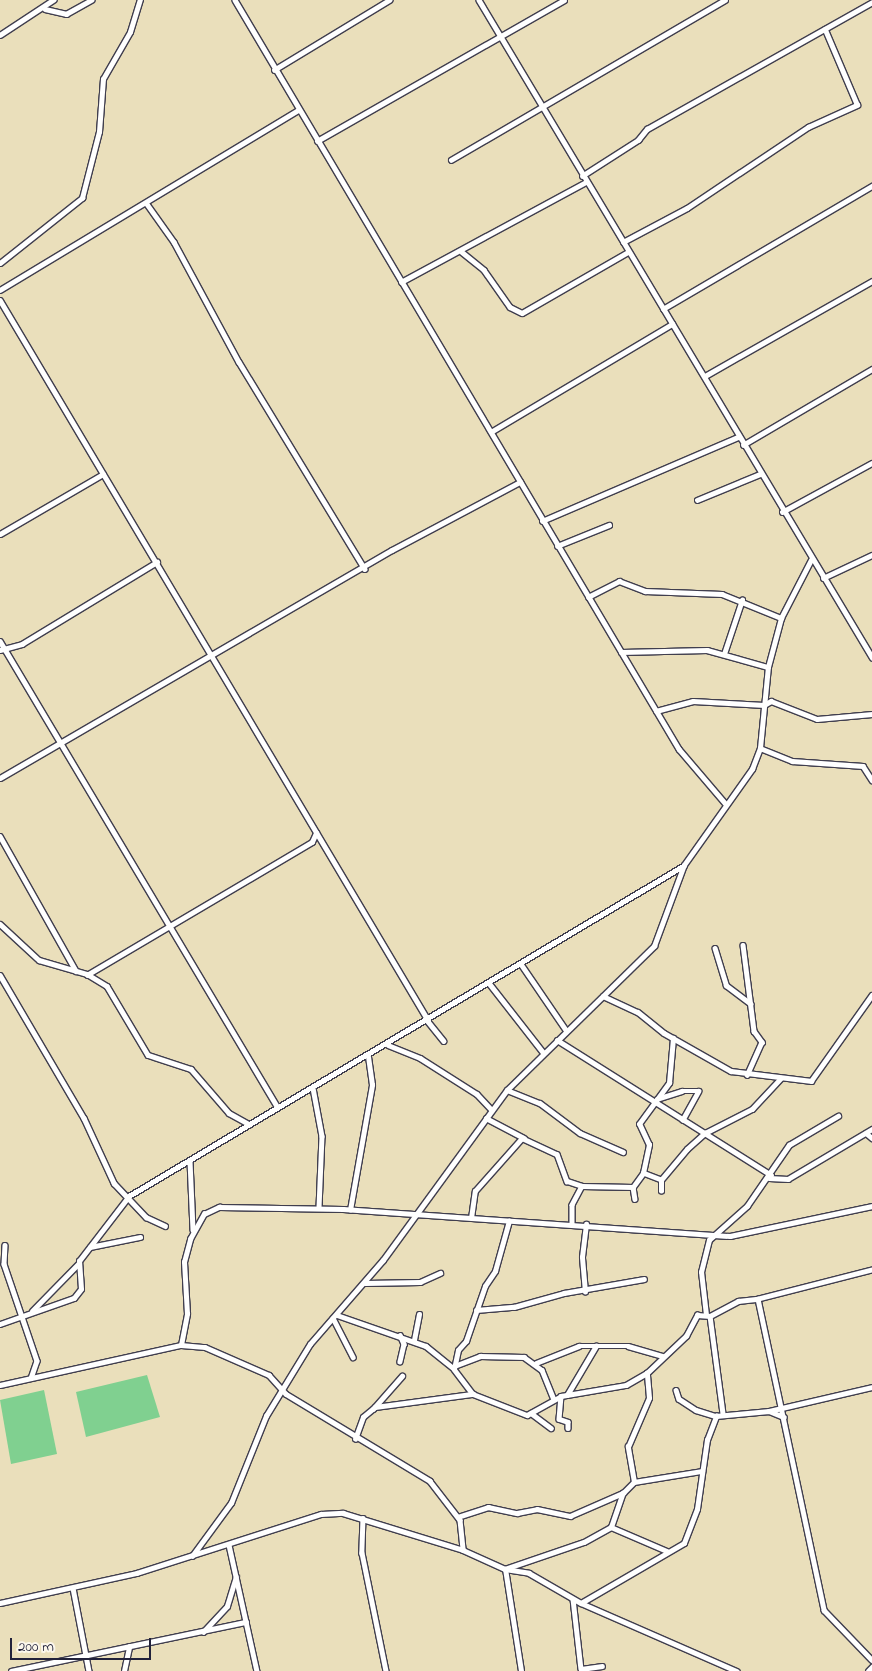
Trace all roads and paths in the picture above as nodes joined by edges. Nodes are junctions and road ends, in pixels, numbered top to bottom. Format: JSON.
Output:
{"nodes":[{"id":1,"x":53,"y":0,"type":"edge"},
{"id":2,"x":91,"y":0,"type":"edge"},
{"id":3,"x":140,"y":0,"type":"edge"},
{"id":4,"x":235,"y":0,"type":"edge"},
{"id":5,"x":389,"y":0,"type":"edge"},
{"id":6,"x":479,"y":0,"type":"edge"},
{"id":7,"x":564,"y":0,"type":"edge"},
{"id":8,"x":725,"y":0,"type":"edge"},
{"id":9,"x":872,"y":2,"type":"edge"},
{"id":10,"x":45,"y":9,"type":"junction"},
{"id":11,"x":825,"y":30,"type":"junction"},
{"id":12,"x":0,"y":35,"type":"edge"},
{"id":13,"x":502,"y":39,"type":"junction"},
{"id":14,"x":274,"y":70,"type":"junction"},
{"id":15,"x":542,"y":106,"type":"junction"},
{"id":16,"x":298,"y":110,"type":"junction"},
{"id":17,"x":317,"y":140,"type":"junction"},
{"id":18,"x":451,"y":160,"type":"dead end"},
{"id":19,"x":582,"y":176,"type":"junction"},
{"id":20,"x":586,"y":182,"type":"junction"},
{"id":21,"x":872,"y":186,"type":"edge"},
{"id":22,"x":147,"y":204,"type":"junction"},
{"id":23,"x":623,"y":242,"type":"junction"},
{"id":24,"x":462,"y":252,"type":"junction"},
{"id":25,"x":628,"y":252,"type":"junction"},
{"id":26,"x":0,"y":263,"type":"edge"},
{"id":27,"x":872,"y":281,"type":"edge"},
{"id":28,"x":401,"y":282,"type":"junction"},
{"id":29,"x":0,"y":290,"type":"edge"},
{"id":30,"x":0,"y":300,"type":"edge"},
{"id":31,"x":663,"y":309,"type":"junction"},
{"id":32,"x":672,"y":324,"type":"junction"},
{"id":33,"x":872,"y":369,"type":"edge"},
{"id":34,"x":704,"y":376,"type":"junction"},
{"id":35,"x":491,"y":432,"type":"junction"},
{"id":36,"x":738,"y":437,"type":"junction"},
{"id":37,"x":743,"y":446,"type":"junction"},
{"id":38,"x":872,"y":463,"type":"edge"},
{"id":39,"x":104,"y":474,"type":"junction"},
{"id":40,"x":760,"y":474,"type":"junction"},
{"id":41,"x":520,"y":482,"type":"junction"},
{"id":42,"x":697,"y":500,"type":"dead end"},
{"id":43,"x":782,"y":512,"type":"junction"},
{"id":44,"x":542,"y":521,"type":"junction"},
{"id":45,"x":609,"y":525,"type":"dead end"},
{"id":46,"x":0,"y":534,"type":"edge"},
{"id":47,"x":557,"y":546,"type":"junction"},
{"id":48,"x":872,"y":555,"type":"edge"},
{"id":49,"x":811,"y":560,"type":"junction"},
{"id":50,"x":157,"y":562,"type":"junction"},
{"id":51,"x":365,"y":569,"type":"junction"},
{"id":52,"x":823,"y":578,"type":"junction"},
{"id":53,"x":588,"y":597,"type":"junction"},
{"id":54,"x":742,"y":600,"type":"junction"},
{"id":55,"x":781,"y":618,"type":"junction"},
{"id":56,"x":0,"y":641,"type":"edge"},
{"id":57,"x":2,"y":649,"type":"edge"},
{"id":58,"x":621,"y":652,"type":"junction"},
{"id":59,"x":724,"y":654,"type":"junction"},
{"id":60,"x":211,"y":656,"type":"junction"},
{"id":61,"x":872,"y":657,"type":"edge"},
{"id":62,"x":768,"y":668,"type":"junction"},
{"id":63,"x":764,"y":705,"type":"junction"},
{"id":64,"x":656,"y":711,"type":"junction"},
{"id":65,"x":872,"y":714,"type":"edge"},
{"id":66,"x":59,"y":744,"type":"junction"},
{"id":67,"x":760,"y":748,"type":"junction"},
{"id":68,"x":0,"y":778,"type":"edge"},
{"id":69,"x":872,"y":780,"type":"edge"},
{"id":70,"x":726,"y":804,"type":"junction"},
{"id":71,"x":316,"y":833,"type":"junction"},
{"id":72,"x":0,"y":836,"type":"edge"},
{"id":73,"x":314,"y":840,"type":"junction"},
{"id":74,"x":322,"y":841,"type":"junction"},
{"id":75,"x":684,"y":866,"type":"junction"},
{"id":76,"x":0,"y":924,"type":"edge"},
{"id":77,"x":169,"y":925,"type":"junction"},
{"id":78,"x":744,"y":945,"type":"dead end"},
{"id":79,"x":715,"y":948,"type":"dead end"},
{"id":80,"x":521,"y":964,"type":"junction"},
{"id":81,"x":76,"y":971,"type":"junction"},
{"id":82,"x":0,"y":975,"type":"edge"},
{"id":83,"x":87,"y":975,"type":"junction"},
{"id":84,"x":489,"y":982,"type":"junction"},
{"id":85,"x":872,"y":995,"type":"edge"},
{"id":86,"x":603,"y":996,"type":"junction"},
{"id":87,"x":751,"y":1004,"type":"junction"},
{"id":88,"x":427,"y":1020,"type":"junction"},
{"id":89,"x":566,"y":1030,"type":"junction"},
{"id":90,"x":672,"y":1038,"type":"junction"},
{"id":91,"x":557,"y":1040,"type":"junction"},
{"id":92,"x":444,"y":1041,"type":"dead end"},
{"id":93,"x":388,"y":1045,"type":"junction"},
{"id":94,"x":543,"y":1052,"type":"junction"},
{"id":95,"x":368,"y":1057,"type":"junction"},
{"id":96,"x":747,"y":1075,"type":"junction"},
{"id":97,"x":783,"y":1078,"type":"junction"},
{"id":98,"x":313,"y":1088,"type":"junction"},
{"id":99,"x":507,"y":1090,"type":"junction"},
{"id":100,"x":655,"y":1100,"type":"junction"},
{"id":101,"x":278,"y":1106,"type":"junction"},
{"id":102,"x":492,"y":1110,"type":"junction"},
{"id":103,"x":838,"y":1116,"type":"dead end"},
{"id":104,"x":486,"y":1118,"type":"junction"},
{"id":105,"x":683,"y":1120,"type":"junction"},
{"id":106,"x":249,"y":1124,"type":"junction"},
{"id":107,"x":872,"y":1129,"type":"edge"},
{"id":108,"x":704,"y":1133,"type":"junction"},
{"id":109,"x":866,"y":1133,"type":"junction"},
{"id":110,"x":525,"y":1138,"type":"junction"},
{"id":111,"x":872,"y":1138,"type":"edge"},
{"id":112,"x":623,"y":1152,"type":"dead end"},
{"id":113,"x":190,"y":1161,"type":"junction"},
{"id":114,"x":643,"y":1173,"type":"junction"},
{"id":115,"x":770,"y":1176,"type":"junction"},
{"id":116,"x":661,"y":1180,"type":"junction"},
{"id":117,"x":582,"y":1186,"type":"junction"},
{"id":118,"x":633,"y":1187,"type":"junction"},
{"id":119,"x":661,"y":1192,"type":"dead end"},
{"id":120,"x":128,"y":1198,"type":"junction"},
{"id":121,"x":635,"y":1199,"type":"dead end"},
{"id":122,"x":872,"y":1206,"type":"edge"},
{"id":123,"x":319,"y":1208,"type":"junction"},
{"id":124,"x":350,"y":1210,"type":"junction"},
{"id":125,"x":413,"y":1214,"type":"junction"},
{"id":126,"x":471,"y":1218,"type":"junction"},
{"id":127,"x":509,"y":1221,"type":"junction"},
{"id":128,"x":572,"y":1224,"type":"junction"},
{"id":129,"x":586,"y":1224,"type":"junction"},
{"id":130,"x":165,"y":1226,"type":"dead end"},
{"id":131,"x":193,"y":1230,"type":"junction"},
{"id":132,"x":721,"y":1234,"type":"junction"},
{"id":133,"x":140,"y":1237,"type":"dead end"},
{"id":134,"x":5,"y":1245,"type":"dead end"},
{"id":135,"x":89,"y":1247,"type":"junction"},
{"id":136,"x":78,"y":1264,"type":"junction"},
{"id":137,"x":872,"y":1270,"type":"edge"},
{"id":138,"x":440,"y":1273,"type":"dead end"},
{"id":139,"x":644,"y":1279,"type":"dead end"},
{"id":140,"x":365,"y":1283,"type":"junction"},
{"id":141,"x":585,"y":1292,"type":"junction"},
{"id":142,"x":758,"y":1299,"type":"junction"},
{"id":143,"x":476,"y":1310,"type":"junction"},
{"id":144,"x":30,"y":1312,"type":"junction"},
{"id":145,"x":418,"y":1314,"type":"dead end"},
{"id":146,"x":708,"y":1315,"type":"junction"},
{"id":147,"x":22,"y":1316,"type":"junction"},
{"id":148,"x":335,"y":1316,"type":"junction"},
{"id":149,"x":0,"y":1324,"type":"edge"},
{"id":150,"x":400,"y":1335,"type":"junction"},
{"id":151,"x":414,"y":1340,"type":"junction"},
{"id":152,"x":181,"y":1345,"type":"junction"},
{"id":153,"x":596,"y":1346,"type":"junction"},
{"id":154,"x":663,"y":1356,"type":"junction"},
{"id":155,"x":353,"y":1357,"type":"dead end"},
{"id":156,"x":400,"y":1362,"type":"dead end"},
{"id":157,"x":536,"y":1363,"type":"junction"},
{"id":158,"x":455,"y":1367,"type":"junction"},
{"id":159,"x":647,"y":1374,"type":"junction"},
{"id":160,"x":402,"y":1376,"type":"dead end"},
{"id":161,"x":31,"y":1378,"type":"junction"},
{"id":162,"x":0,"y":1384,"type":"edge"},
{"id":163,"x":872,"y":1387,"type":"edge"},
{"id":164,"x":282,"y":1389,"type":"junction"},
{"id":165,"x":676,"y":1390,"type":"dead end"},
{"id":166,"x":473,"y":1394,"type":"junction"},
{"id":167,"x":567,"y":1395,"type":"junction"},
{"id":168,"x":561,"y":1396,"type":"junction"},
{"id":169,"x":554,"y":1399,"type":"junction"},
{"id":170,"x":782,"y":1406,"type":"junction"},
{"id":171,"x":373,"y":1408,"type":"junction"},
{"id":172,"x":769,"y":1411,"type":"junction"},
{"id":173,"x":531,"y":1413,"type":"junction"},
{"id":174,"x":724,"y":1413,"type":"junction"},
{"id":175,"x":716,"y":1416,"type":"junction"},
{"id":176,"x":784,"y":1417,"type":"junction"},
{"id":177,"x":559,"y":1419,"type":"junction"},
{"id":178,"x":548,"y":1422,"type":"junction"},
{"id":179,"x":551,"y":1428,"type":"dead end"},
{"id":180,"x":568,"y":1428,"type":"dead end"},
{"id":181,"x":355,"y":1439,"type":"junction"},
{"id":182,"x":702,"y":1471,"type":"junction"},
{"id":183,"x":634,"y":1482,"type":"junction"},
{"id":184,"x":623,"y":1493,"type":"junction"},
{"id":185,"x":458,"y":1517,"type":"junction"},
{"id":186,"x":363,"y":1518,"type":"junction"},
{"id":187,"x":611,"y":1527,"type":"junction"},
{"id":188,"x":229,"y":1545,"type":"junction"},
{"id":189,"x":463,"y":1550,"type":"junction"},
{"id":190,"x":667,"y":1551,"type":"junction"},
{"id":191,"x":192,"y":1556,"type":"junction"},
{"id":192,"x":505,"y":1569,"type":"junction"},
{"id":193,"x":236,"y":1578,"type":"junction"},
{"id":194,"x":73,"y":1588,"type":"junction"},
{"id":195,"x":572,"y":1599,"type":"junction"},
{"id":196,"x":0,"y":1603,"type":"edge"},
{"id":197,"x":581,"y":1603,"type":"junction"},
{"id":198,"x":246,"y":1622,"type":"junction"},
{"id":199,"x":203,"y":1632,"type":"junction"},
{"id":200,"x":129,"y":1647,"type":"junction"},
{"id":201,"x":86,"y":1656,"type":"junction"},
{"id":202,"x":872,"y":1660,"type":"edge"},
{"id":203,"x":602,"y":1666,"type":"dead end"},
{"id":204,"x":872,"y":1667,"type":"edge"},
{"id":205,"x":11,"y":1671,"type":"edge"},
{"id":206,"x":89,"y":1671,"type":"edge"},
{"id":207,"x":124,"y":1671,"type":"edge"},
{"id":208,"x":257,"y":1671,"type":"edge"},
{"id":209,"x":386,"y":1671,"type":"edge"},
{"id":210,"x":521,"y":1671,"type":"edge"},
{"id":211,"x":737,"y":1671,"type":"edge"},
{"id":212,"x":868,"y":1671,"type":"edge"}],
"edges":[{"from":1,"to":10,"type":"street"},
{"from":2,"to":10,"type":"street"},
{"from":3,"to":26,"type":"street"},
{"from":4,"to":14,"type":"street"},
{"from":5,"to":14,"type":"street"},
{"from":6,"to":13,"type":"street"},
{"from":7,"to":13,"type":"street"},
{"from":8,"to":15,"type":"street"},
{"from":9,"to":11,"type":"street"},
{"from":10,"to":12,"type":"street"},
{"from":11,"to":19,"type":"street"},
{"from":11,"to":23,"type":"street"},
{"from":13,"to":15,"type":"street"},
{"from":13,"to":17,"type":"street"},
{"from":14,"to":16,"type":"street"},
{"from":15,"to":18,"type":"street"},
{"from":15,"to":19,"type":"street"},
{"from":16,"to":17,"type":"street"},
{"from":16,"to":22,"type":"street"},
{"from":17,"to":28,"type":"street"},
{"from":19,"to":20,"type":"street"},
{"from":20,"to":23,"type":"street"},
{"from":20,"to":24,"type":"street"},
{"from":21,"to":31,"type":"street"},
{"from":22,"to":29,"type":"street"},
{"from":22,"to":51,"type":"street"},
{"from":23,"to":25,"type":"street"},
{"from":24,"to":25,"type":"street"},
{"from":24,"to":28,"type":"street"},
{"from":25,"to":31,"type":"street"},
{"from":27,"to":34,"type":"street"},
{"from":28,"to":35,"type":"street"},
{"from":30,"to":39,"type":"street"},
{"from":31,"to":32,"type":"street"},
{"from":32,"to":34,"type":"street"},
{"from":32,"to":35,"type":"street"},
{"from":33,"to":37,"type":"street"},
{"from":34,"to":36,"type":"street"},
{"from":35,"to":41,"type":"street"},
{"from":36,"to":37,"type":"street"},
{"from":36,"to":44,"type":"street"},
{"from":37,"to":40,"type":"street"},
{"from":38,"to":43,"type":"street"},
{"from":39,"to":46,"type":"street"},
{"from":39,"to":50,"type":"street"},
{"from":40,"to":42,"type":"street"},
{"from":40,"to":43,"type":"street"},
{"from":41,"to":44,"type":"street"},
{"from":41,"to":51,"type":"street"},
{"from":43,"to":49,"type":"street"},
{"from":44,"to":47,"type":"street"},
{"from":45,"to":47,"type":"street"},
{"from":47,"to":53,"type":"street"},
{"from":48,"to":52,"type":"street"},
{"from":49,"to":52,"type":"street"},
{"from":49,"to":55,"type":"street"},
{"from":50,"to":57,"type":"street"},
{"from":50,"to":60,"type":"street"},
{"from":51,"to":60,"type":"street"},
{"from":52,"to":61,"type":"street"},
{"from":53,"to":54,"type":"street"},
{"from":53,"to":58,"type":"street"},
{"from":54,"to":55,"type":"street"},
{"from":54,"to":59,"type":"street"},
{"from":55,"to":62,"type":"street"},
{"from":56,"to":57,"type":"street"},
{"from":57,"to":66,"type":"street"},
{"from":58,"to":59,"type":"street"},
{"from":58,"to":64,"type":"street"},
{"from":59,"to":62,"type":"street"},
{"from":60,"to":66,"type":"street"},
{"from":60,"to":71,"type":"street"},
{"from":62,"to":63,"type":"street"},
{"from":63,"to":64,"type":"street"},
{"from":63,"to":65,"type":"street"},
{"from":63,"to":67,"type":"street"},
{"from":64,"to":70,"type":"street"},
{"from":66,"to":68,"type":"street"},
{"from":66,"to":77,"type":"street"},
{"from":67,"to":69,"type":"street"},
{"from":67,"to":70,"type":"street"},
{"from":70,"to":75,"type":"street"},
{"from":71,"to":73,"type":"street"},
{"from":71,"to":74,"type":"street"},
{"from":72,"to":81,"type":"street"},
{"from":73,"to":74,"type":"street"},
{"from":73,"to":77,"type":"street"},
{"from":74,"to":88,"type":"street"},
{"from":75,"to":80,"type":"street"},
{"from":75,"to":86,"type":"street"},
{"from":76,"to":81,"type":"street"},
{"from":77,"to":83,"type":"street"},
{"from":77,"to":101,"type":"street"},
{"from":78,"to":87,"type":"street"},
{"from":79,"to":87,"type":"street"},
{"from":80,"to":84,"type":"street"},
{"from":80,"to":89,"type":"street"},
{"from":81,"to":83,"type":"street"},
{"from":82,"to":120,"type":"street"},
{"from":83,"to":106,"type":"street"},
{"from":84,"to":88,"type":"street"},
{"from":84,"to":94,"type":"street"},
{"from":85,"to":97,"type":"street"},
{"from":86,"to":89,"type":"street"},
{"from":86,"to":90,"type":"street"},
{"from":87,"to":96,"type":"street"},
{"from":88,"to":92,"type":"street"},
{"from":88,"to":93,"type":"street"},
{"from":89,"to":91,"type":"street"},
{"from":90,"to":96,"type":"street"},
{"from":90,"to":100,"type":"street"},
{"from":91,"to":94,"type":"street"},
{"from":91,"to":100,"type":"street"},
{"from":93,"to":95,"type":"street"},
{"from":93,"to":102,"type":"street"},
{"from":94,"to":99,"type":"street"},
{"from":95,"to":98,"type":"street"},
{"from":95,"to":124,"type":"street"},
{"from":96,"to":97,"type":"street"},
{"from":97,"to":108,"type":"street"},
{"from":98,"to":101,"type":"street"},
{"from":98,"to":123,"type":"street"},
{"from":99,"to":102,"type":"street"},
{"from":99,"to":112,"type":"street"},
{"from":100,"to":105,"type":"street"},
{"from":100,"to":105,"type":"street"},
{"from":100,"to":114,"type":"street"},
{"from":101,"to":106,"type":"street"},
{"from":102,"to":104,"type":"street"},
{"from":103,"to":115,"type":"street"},
{"from":104,"to":110,"type":"street"},
{"from":104,"to":125,"type":"street"},
{"from":105,"to":108,"type":"street"},
{"from":106,"to":113,"type":"street"},
{"from":107,"to":109,"type":"street"},
{"from":108,"to":115,"type":"street"},
{"from":108,"to":116,"type":"street"},
{"from":109,"to":111,"type":"street"},
{"from":109,"to":115,"type":"street"},
{"from":110,"to":117,"type":"street"},
{"from":110,"to":126,"type":"street"},
{"from":113,"to":120,"type":"street"},
{"from":113,"to":131,"type":"street"},
{"from":114,"to":116,"type":"street"},
{"from":114,"to":118,"type":"street"},
{"from":115,"to":132,"type":"street"},
{"from":116,"to":119,"type":"street"},
{"from":117,"to":118,"type":"street"},
{"from":117,"to":128,"type":"street"},
{"from":118,"to":121,"type":"street"},
{"from":120,"to":130,"type":"street"},
{"from":120,"to":135,"type":"street"},
{"from":122,"to":132,"type":"street"},
{"from":123,"to":124,"type":"street"},
{"from":123,"to":131,"type":"street"},
{"from":124,"to":125,"type":"street"},
{"from":125,"to":126,"type":"street"},
{"from":125,"to":140,"type":"street"},
{"from":126,"to":127,"type":"street"},
{"from":127,"to":128,"type":"street"},
{"from":127,"to":143,"type":"street"},
{"from":128,"to":129,"type":"street"},
{"from":129,"to":132,"type":"street"},
{"from":129,"to":141,"type":"street"},
{"from":131,"to":152,"type":"street"},
{"from":132,"to":146,"type":"street"},
{"from":133,"to":135,"type":"street"},
{"from":134,"to":147,"type":"street"},
{"from":135,"to":136,"type":"street"},
{"from":136,"to":144,"type":"street"},
{"from":136,"to":144,"type":"street"},
{"from":137,"to":142,"type":"street"},
{"from":138,"to":140,"type":"street"},
{"from":139,"to":141,"type":"street"},
{"from":140,"to":148,"type":"street"},
{"from":141,"to":143,"type":"street"},
{"from":142,"to":146,"type":"street"},
{"from":142,"to":170,"type":"street"},
{"from":143,"to":158,"type":"street"},
{"from":144,"to":147,"type":"street"},
{"from":145,"to":151,"type":"street"},
{"from":146,"to":154,"type":"street"},
{"from":146,"to":174,"type":"street"},
{"from":147,"to":149,"type":"street"},
{"from":147,"to":161,"type":"street"},
{"from":148,"to":150,"type":"street"},
{"from":148,"to":155,"type":"street"},
{"from":148,"to":164,"type":"street"},
{"from":150,"to":151,"type":"street"},
{"from":150,"to":156,"type":"street"},
{"from":151,"to":158,"type":"street"},
{"from":152,"to":161,"type":"street"},
{"from":152,"to":164,"type":"street"},
{"from":153,"to":154,"type":"street"},
{"from":153,"to":157,"type":"street"},
{"from":153,"to":167,"type":"street"},
{"from":154,"to":159,"type":"street"},
{"from":157,"to":158,"type":"street"},
{"from":157,"to":169,"type":"street"},
{"from":158,"to":166,"type":"street"},
{"from":159,"to":167,"type":"street"},
{"from":159,"to":183,"type":"street"},
{"from":160,"to":171,"type":"street"},
{"from":161,"to":162,"type":"street"},
{"from":163,"to":170,"type":"street"},
{"from":164,"to":181,"type":"street"},
{"from":164,"to":191,"type":"street"},
{"from":165,"to":175,"type":"street"},
{"from":166,"to":171,"type":"street"},
{"from":166,"to":173,"type":"street"},
{"from":167,"to":168,"type":"street"},
{"from":168,"to":169,"type":"street"},
{"from":168,"to":177,"type":"street"},
{"from":169,"to":173,"type":"street"},
{"from":170,"to":172,"type":"street"},
{"from":170,"to":176,"type":"street"},
{"from":171,"to":181,"type":"street"},
{"from":172,"to":174,"type":"street"},
{"from":172,"to":176,"type":"street"},
{"from":173,"to":178,"type":"street"},
{"from":174,"to":175,"type":"street"},
{"from":175,"to":182,"type":"street"},
{"from":176,"to":202,"type":"street"},
{"from":177,"to":178,"type":"street"},
{"from":177,"to":180,"type":"street"},
{"from":178,"to":179,"type":"street"},
{"from":181,"to":185,"type":"street"},
{"from":182,"to":183,"type":"street"},
{"from":182,"to":190,"type":"street"},
{"from":183,"to":184,"type":"street"},
{"from":184,"to":185,"type":"street"},
{"from":184,"to":187,"type":"street"},
{"from":185,"to":189,"type":"street"},
{"from":186,"to":188,"type":"street"},
{"from":186,"to":189,"type":"street"},
{"from":186,"to":209,"type":"street"},
{"from":187,"to":190,"type":"street"},
{"from":187,"to":192,"type":"street"},
{"from":188,"to":191,"type":"street"},
{"from":188,"to":193,"type":"street"},
{"from":189,"to":192,"type":"street"},
{"from":190,"to":197,"type":"street"},
{"from":191,"to":194,"type":"street"},
{"from":192,"to":195,"type":"street"},
{"from":192,"to":210,"type":"street"},
{"from":193,"to":198,"type":"street"},
{"from":193,"to":199,"type":"street"},
{"from":194,"to":196,"type":"street"},
{"from":194,"to":201,"type":"street"},
{"from":195,"to":197,"type":"street"},
{"from":195,"to":203,"type":"street"},
{"from":197,"to":211,"type":"street"},
{"from":198,"to":199,"type":"street"},
{"from":198,"to":208,"type":"street"},
{"from":199,"to":200,"type":"street"},
{"from":200,"to":201,"type":"street"},
{"from":200,"to":207,"type":"street"},
{"from":201,"to":205,"type":"street"},
{"from":201,"to":206,"type":"street"},
{"from":204,"to":212,"type":"street"}]}
